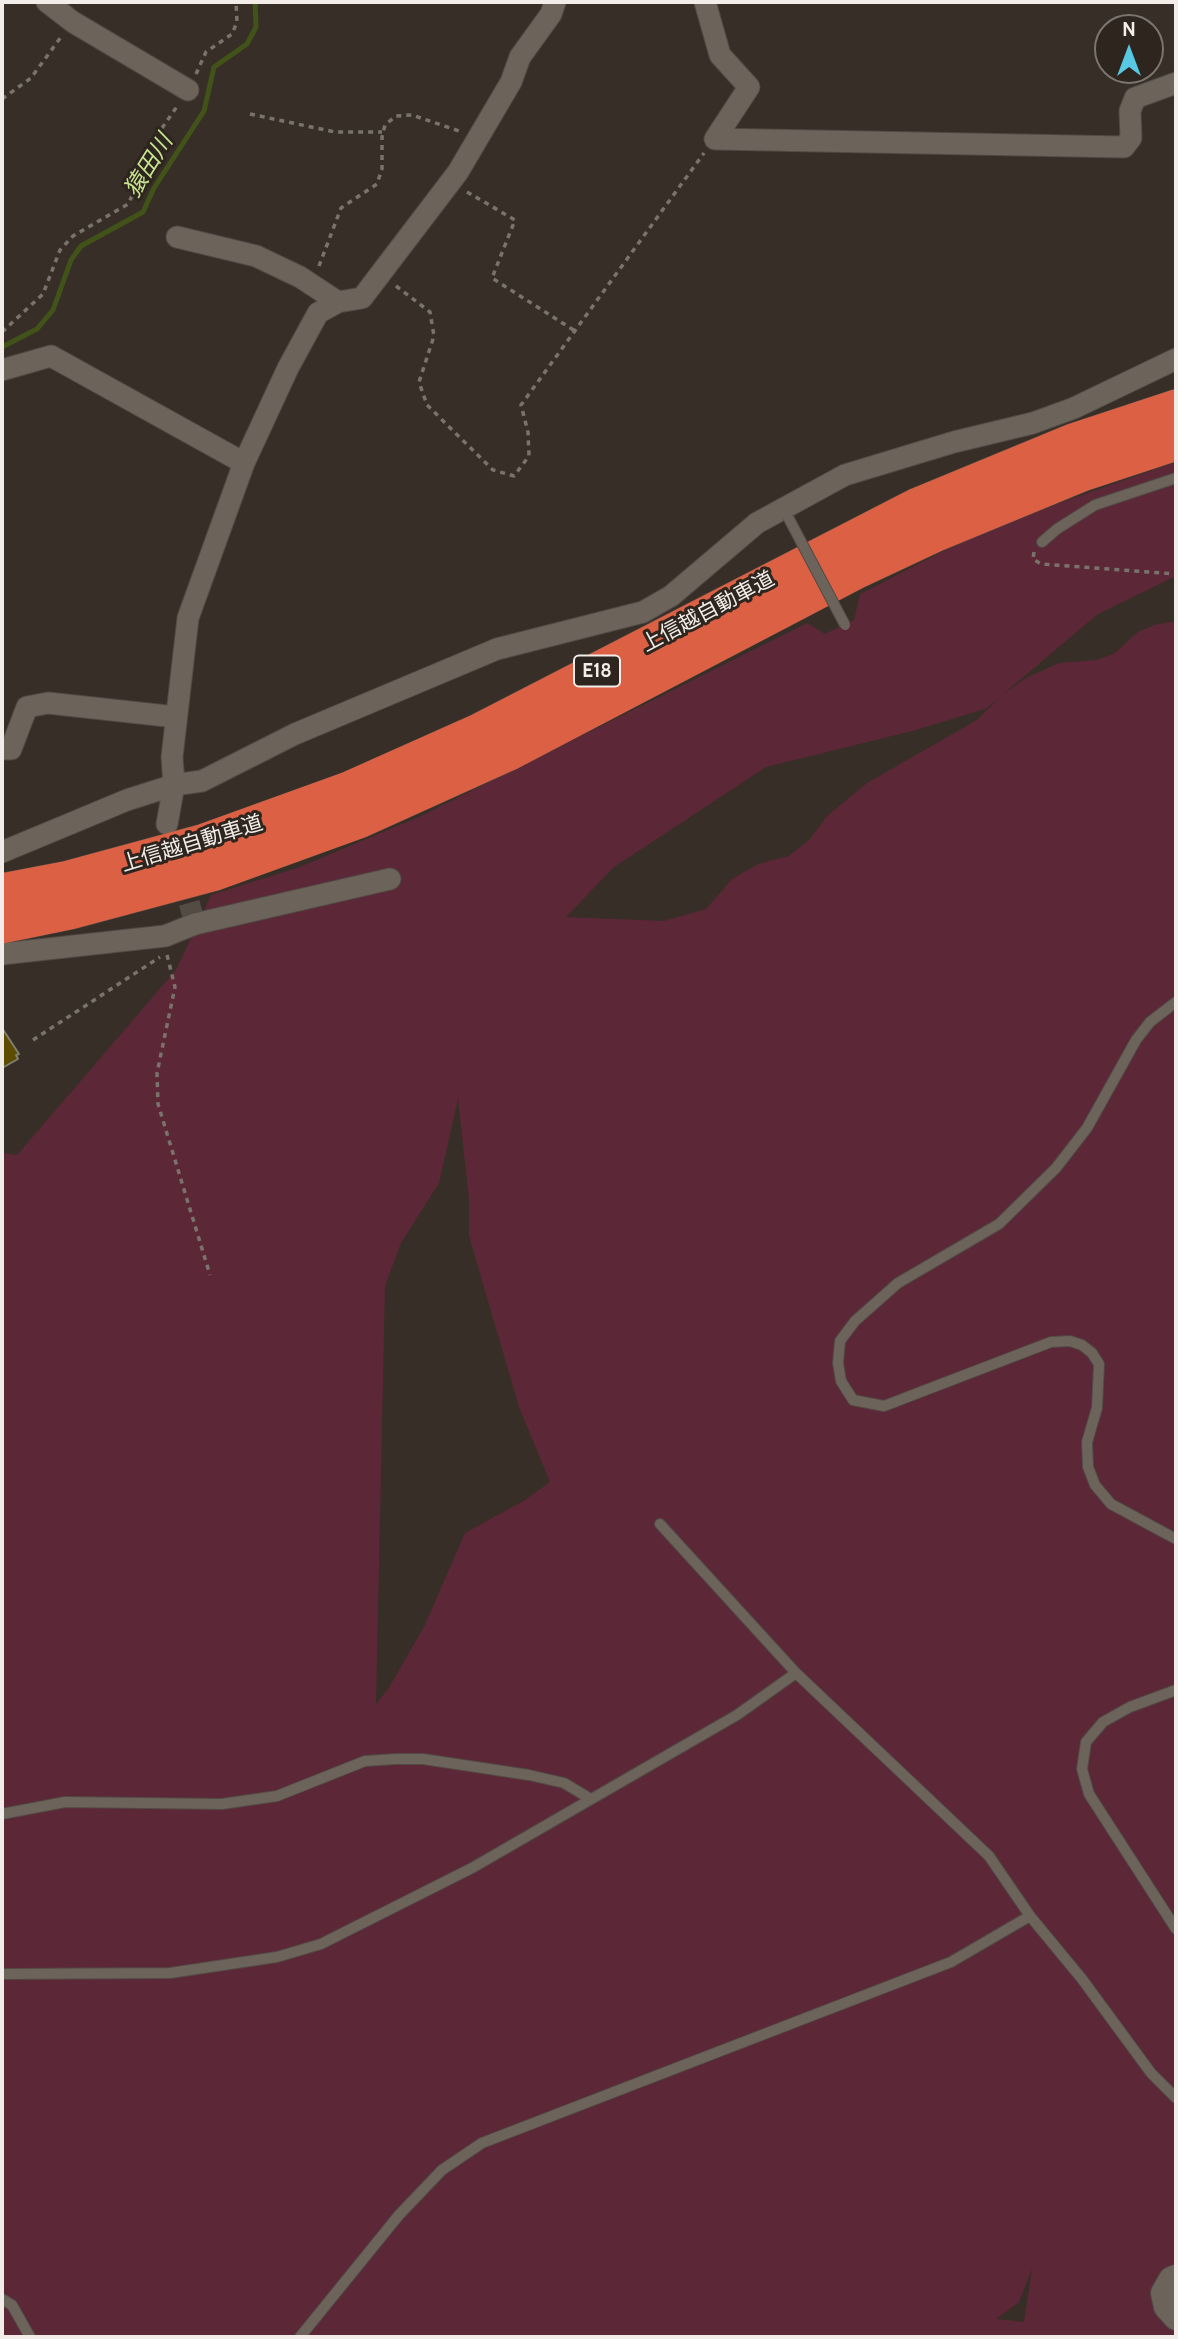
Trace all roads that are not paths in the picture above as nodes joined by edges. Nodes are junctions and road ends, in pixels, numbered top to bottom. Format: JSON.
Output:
{"nodes":[{"id":1,"x":47,"y":2,"type":"edge"},
{"id":2,"x":555,"y":2,"type":"edge"},
{"id":3,"x":705,"y":2,"type":"edge"},
{"id":4,"x":1176,"y":83,"type":"edge"},
{"id":5,"x":188,"y":90,"type":"road end"},
{"id":6,"x":177,"y":237,"type":"dead end"},
{"id":7,"x":338,"y":302,"type":"junction"},
{"id":8,"x":1176,"y":359,"type":"edge"},
{"id":9,"x":2,"y":370,"type":"edge"},
{"id":10,"x":1176,"y":408,"type":"edge"},
{"id":11,"x":1176,"y":442,"type":"edge"},
{"id":12,"x":244,"y":463,"type":"junction"},
{"id":13,"x":1176,"y":478,"type":"edge"},
{"id":14,"x":786,"y":512,"type":"junction"},
{"id":15,"x":1042,"y":542,"type":"road end"},
{"id":16,"x":845,"y":625,"type":"dead end"},
{"id":17,"x":176,"y":717,"type":"junction"},
{"id":18,"x":2,"y":749,"type":"edge"},
{"id":19,"x":174,"y":785,"type":"junction"},
{"id":20,"x":167,"y":824,"type":"dead end"},
{"id":21,"x":2,"y":852,"type":"edge"},
{"id":22,"x":390,"y":879,"type":"dead end"},
{"id":23,"x":2,"y":892,"type":"edge"},
{"id":24,"x":2,"y":925,"type":"edge"},
{"id":25,"x":2,"y":954,"type":"edge"},
{"id":26,"x":1176,"y":1002,"type":"edge"},
{"id":27,"x":660,"y":1524,"type":"dead end"},
{"id":28,"x":1176,"y":1539,"type":"edge"},
{"id":29,"x":796,"y":1673,"type":"junction"},
{"id":30,"x":1176,"y":1690,"type":"edge"},
{"id":31,"x":589,"y":1798,"type":"junction"},
{"id":32,"x":2,"y":1814,"type":"edge"},
{"id":33,"x":1030,"y":1916,"type":"junction"},
{"id":34,"x":1176,"y":1929,"type":"edge"},
{"id":35,"x":2,"y":1974,"type":"edge"},
{"id":36,"x":1176,"y":2098,"type":"edge"},
{"id":37,"x":1176,"y":2277,"type":"edge"},
{"id":38,"x":2,"y":2299,"type":"edge"},
{"id":39,"x":1176,"y":2318,"type":"edge"},
{"id":40,"x":30,"y":2337,"type":"edge"},
{"id":41,"x":300,"y":2337,"type":"edge"}],
"edges":[{"from":1,"to":5,"type":"street"},
{"from":2,"to":7,"type":"street"},
{"from":3,"to":4,"type":"street"},
{"from":6,"to":7,"type":"street"},
{"from":7,"to":12,"type":"street"},
{"from":8,"to":14,"type":"street"},
{"from":9,"to":12,"type":"street"},
{"from":10,"to":23,"type":"highway","name":"上信越自動車道","number":"E18"},
{"from":11,"to":24,"type":"highway","name":"上信越自動車道","number":"E18"},
{"from":12,"to":17,"type":"street"},
{"from":13,"to":15,"type":"lane"},
{"from":14,"to":16,"type":"lane","bridge":true},
{"from":14,"to":19,"type":"street"},
{"from":17,"to":18,"type":"street"},
{"from":17,"to":19,"type":"street"},
{"from":19,"to":20,"type":"street"},
{"from":19,"to":21,"type":"street"},
{"from":22,"to":25,"type":"street"},
{"from":26,"to":28,"type":"lane"},
{"from":27,"to":29,"type":"lane"},
{"from":29,"to":31,"type":"lane"},
{"from":29,"to":33,"type":"lane"},
{"from":30,"to":34,"type":"lane"},
{"from":31,"to":32,"type":"lane"},
{"from":31,"to":35,"type":"lane"},
{"from":33,"to":36,"type":"lane"},
{"from":33,"to":41,"type":"lane"},
{"from":37,"to":39,"type":"street"},
{"from":38,"to":40,"type":"lane"}]}
